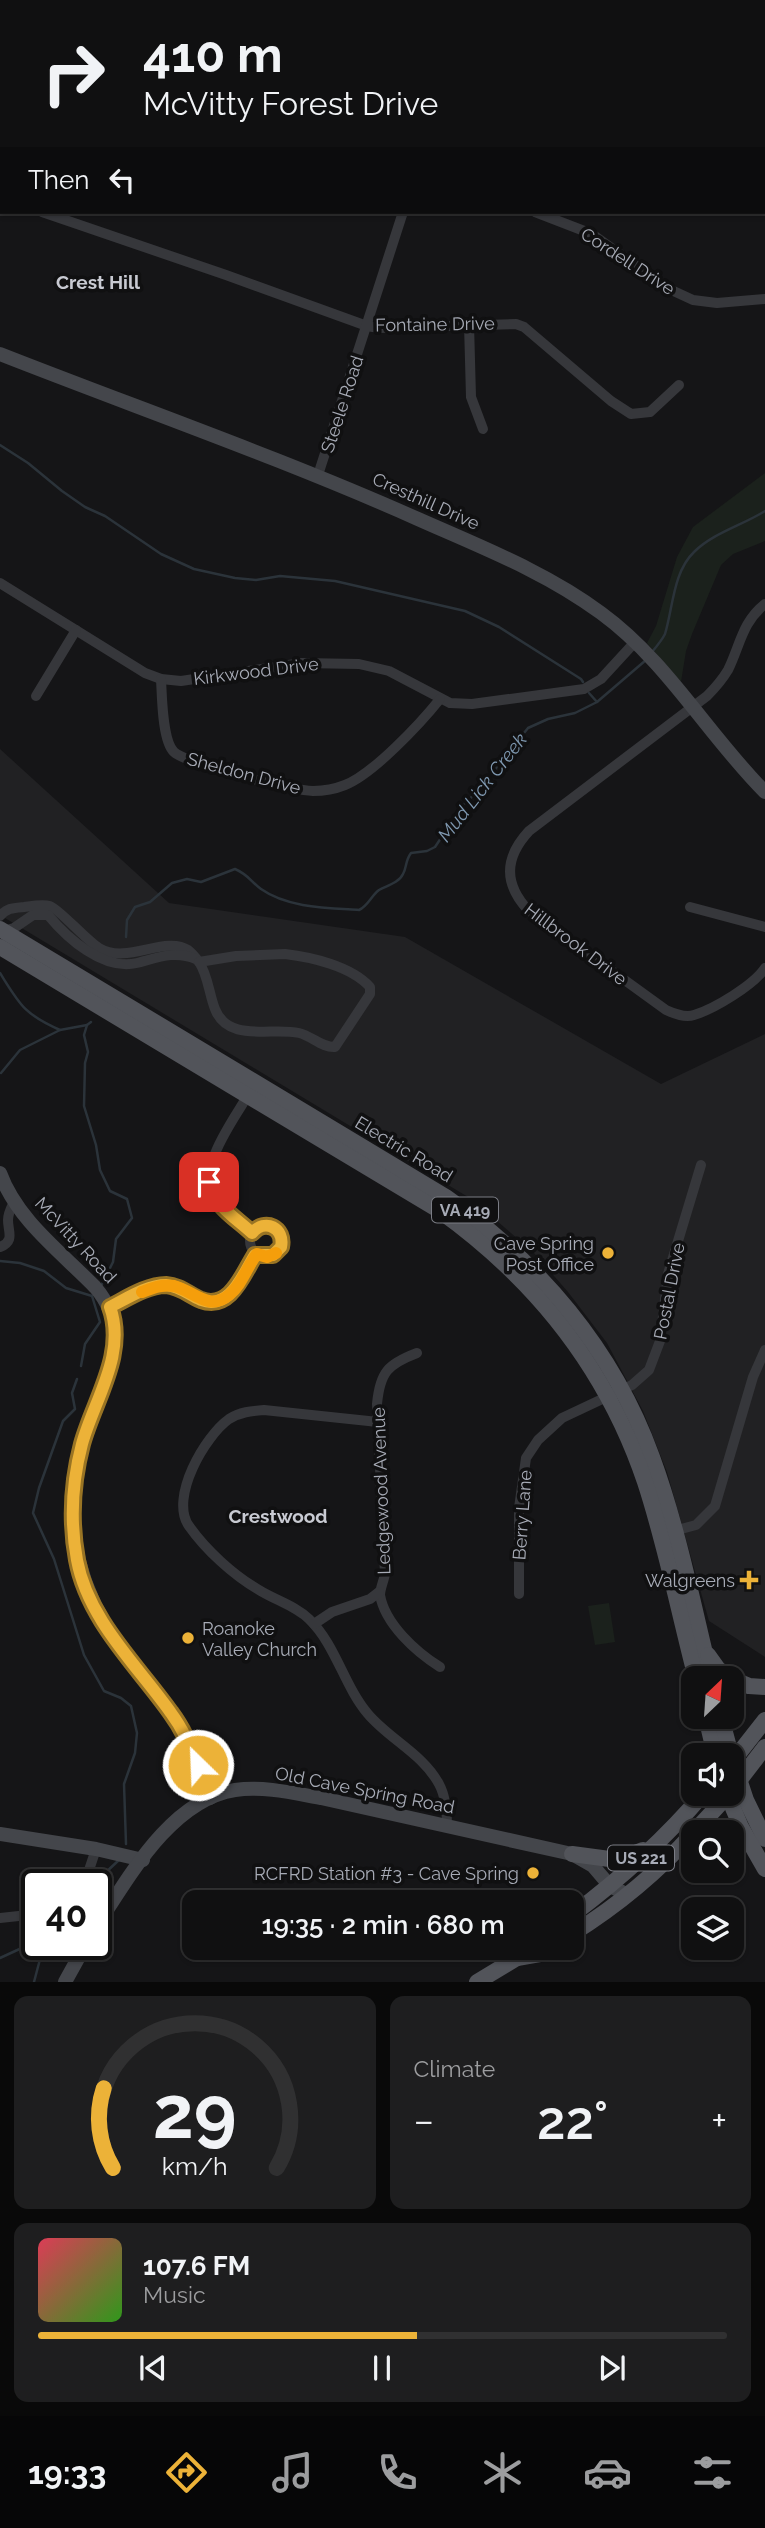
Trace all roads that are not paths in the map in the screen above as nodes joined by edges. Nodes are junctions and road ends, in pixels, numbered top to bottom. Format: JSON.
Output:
{"nodes":[{"id":1,"x":48,"y":214,"type":"edge"},
{"id":2,"x":402,"y":214,"type":"edge"},
{"id":3,"x":540,"y":214,"type":"edge"},
{"id":4,"x":765,"y":299,"type":"edge"},
{"id":5,"x":469,"y":324,"type":"junction"},
{"id":6,"x":367,"y":326,"type":"junction"},
{"id":7,"x":0,"y":354,"type":"edge"},
{"id":8,"x":679,"y":385,"type":"dead end"},
{"id":9,"x":483,"y":429,"type":"dead end"},
{"id":10,"x":318,"y":475,"type":"junction"},
{"id":11,"x":0,"y":583,"type":"edge"},
{"id":12,"x":765,"y":604,"type":"edge"},
{"id":13,"x":76,"y":630,"type":"junction"},
{"id":14,"x":645,"y":651,"type":"junction"},
{"id":15,"x":160,"y":678,"type":"junction"},
{"id":16,"x":36,"y":696,"type":"dead end"},
{"id":17,"x":440,"y":699,"type":"junction"},
{"id":18,"x":692,"y":709,"type":"junction"},
{"id":19,"x":765,"y":792,"type":"edge"},
{"id":20,"x":690,"y":906,"type":"dead end"},
{"id":21,"x":765,"y":927,"type":"edge"},
{"id":22,"x":1,"y":931,"type":"edge"},
{"id":23,"x":199,"y":962,"type":"junction"},
{"id":24,"x":765,"y":968,"type":"edge"},
{"id":25,"x":248,"y":1095,"type":"junction"},
{"id":26,"x":701,"y":1165,"type":"dead end"},
{"id":27,"x":0,"y":1173,"type":"edge"},
{"id":28,"x":14,"y":1202,"type":"junction"},
{"id":29,"x":252,"y":1233,"type":"junction"},
{"id":30,"x":0,"y":1247,"type":"edge"},
{"id":31,"x":257,"y":1254,"type":"junction"},
{"id":32,"x":110,"y":1307,"type":"junction"},
{"id":33,"x":765,"y":1350,"type":"edge"},
{"id":34,"x":417,"y":1353,"type":"dead end"},
{"id":35,"x":615,"y":1394,"type":"junction"},
{"id":36,"x":378,"y":1422,"type":"junction"},
{"id":37,"x":666,"y":1532,"type":"junction"},
{"id":38,"x":379,"y":1592,"type":"junction"},
{"id":39,"x":519,"y":1594,"type":"dead end"},
{"id":40,"x":314,"y":1624,"type":"junction"},
{"id":41,"x":704,"y":1648,"type":"junction"},
{"id":42,"x":694,"y":1666,"type":"edge"},
{"id":43,"x":708,"y":1666,"type":"edge"},
{"id":44,"x":716,"y":1666,"type":"edge"},
{"id":45,"x":440,"y":1667,"type":"dead end"},
{"id":46,"x":744,"y":1684,"type":"edge"},
{"id":47,"x":765,"y":1687,"type":"edge"},
{"id":48,"x":765,"y":1720,"type":"edge"},
{"id":49,"x":744,"y":1745,"type":"edge"},
{"id":50,"x":765,"y":1747,"type":"edge"},
{"id":51,"x":744,"y":1774,"type":"edge"},
{"id":52,"x":210,"y":1798,"type":"junction"},
{"id":53,"x":692,"y":1806,"type":"edge"},
{"id":54,"x":718,"y":1806,"type":"edge"},
{"id":55,"x":735,"y":1806,"type":"edge"},
{"id":56,"x":742,"y":1806,"type":"edge"},
{"id":57,"x":705,"y":1820,"type":"edge"},
{"id":58,"x":447,"y":1826,"type":"junction"},
{"id":59,"x":0,"y":1835,"type":"edge"},
{"id":60,"x":765,"y":1839,"type":"edge"},
{"id":61,"x":661,"y":1840,"type":"junction"},
{"id":62,"x":681,"y":1847,"type":"edge"},
{"id":63,"x":102,"y":1851,"type":"junction"},
{"id":64,"x":572,"y":1854,"type":"junction"},
{"id":65,"x":143,"y":1860,"type":"junction"},
{"id":66,"x":92,"y":1869,"type":"edge"},
{"id":67,"x":765,"y":1869,"type":"edge"},
{"id":68,"x":610,"y":1886,"type":"junction"},
{"id":69,"x":628,"y":1895,"type":"junction"},
{"id":70,"x":112,"y":1904,"type":"edge"},
{"id":71,"x":584,"y":1906,"type":"edge"},
{"id":72,"x":21,"y":1916,"type":"edge"},
{"id":73,"x":0,"y":1918,"type":"edge"},
{"id":74,"x":584,"y":1926,"type":"edge"},
{"id":75,"x":77,"y":1960,"type":"edge"},
{"id":76,"x":511,"y":1960,"type":"edge"},
{"id":77,"x":65,"y":1982,"type":"edge"},
{"id":78,"x":477,"y":1982,"type":"edge"}],
"edges":[{"from":1,"to":6,"type":"street","name":"Fontaine Drive"},
{"from":2,"to":6,"type":"street","name":"Steele Road"},
{"from":3,"to":4,"type":"street","name":"Cordell Drive"},
{"from":5,"to":6,"type":"street","name":"Fontaine Drive"},
{"from":5,"to":8,"type":"street","name":"Fontaine Drive"},
{"from":5,"to":9,"type":"street"},
{"from":6,"to":10,"type":"street","name":"Steele Road"},
{"from":7,"to":10,"type":"street","name":"Cresthill Drive"},
{"from":10,"to":14,"type":"street","name":"Cresthill Drive"},
{"from":11,"to":13,"type":"street","name":"Kirkwood Drive"},
{"from":12,"to":18,"type":"street","name":"Hillbrook Drive"},
{"from":13,"to":15,"type":"street","name":"Kirkwood Drive"},
{"from":13,"to":16,"type":"street"},
{"from":14,"to":17,"type":"street","name":"Kirkwood Drive"},
{"from":14,"to":18,"type":"street","name":"Cresthill Drive"},
{"from":15,"to":17,"type":"street","name":"Kirkwood Drive"},
{"from":15,"to":17,"type":"street","name":"Sheldon Drive"},
{"from":18,"to":19,"type":"street","name":"Cresthill Drive"},
{"from":18,"to":24,"type":"street","name":"Hillbrook Drive"},
{"from":20,"to":21,"type":"street"},
{"from":22,"to":23,"type":"street"},
{"from":22,"to":23,"type":"street"},
{"from":22,"to":25,"type":"main road","name":"Electric Road","number":"VA 419"},
{"from":22,"to":35,"type":"main road","name":"Electric Road","number":"VA 419"},
{"from":23,"to":23,"type":"street"},
{"from":25,"to":29,"type":"street"},
{"from":25,"to":35,"type":"main road","name":"Electric Road","number":"VA 419"},
{"from":26,"to":35,"type":"street","name":"Postal Drive"},
{"from":27,"to":28,"type":"street","name":"McVitty Road"},
{"from":28,"to":30,"type":"street"},
{"from":28,"to":32,"type":"street","name":"McVitty Road"},
{"from":29,"to":31,"type":"street"},
{"from":29,"to":31,"type":"street"},
{"from":31,"to":32,"type":"street"},
{"from":32,"to":52,"type":"street","name":"McVitty Road"},
{"from":33,"to":37,"type":"street"},
{"from":34,"to":36,"type":"street","name":"Ledgewood Avenue"},
{"from":35,"to":37,"type":"main road","name":"Electric Road","number":"VA 419"},
{"from":35,"to":39,"type":"street","name":"Berry Lane"},
{"from":36,"to":38,"type":"street","name":"Ledgewood Avenue"},
{"from":36,"to":40,"type":"street"},
{"from":37,"to":41,"type":"main road","name":"Electric Road","number":"VA 419"},
{"from":37,"to":42,"type":"main road","name":"Electric Road","number":"VA 419"},
{"from":38,"to":40,"type":"street"},
{"from":38,"to":45,"type":"street","name":"Ledgewood Avenue"},
{"from":40,"to":58,"type":"street"},
{"from":41,"to":43,"type":"main road","name":"Electric Road","number":"VA 419"},
{"from":41,"to":44,"type":"main road"},
{"from":46,"to":47,"type":"main road"},
{"from":48,"to":49,"type":"main road"},
{"from":50,"to":51,"type":"main road","number":"US 221"},
{"from":52,"to":58,"type":"street","name":"Old Cave Spring Road"},
{"from":52,"to":65,"type":"street","name":"Old Cave Spring Road"},
{"from":53,"to":61,"type":"main road","number":"US 221"},
{"from":54,"to":57,"type":"main road","number":"US 221"},
{"from":55,"to":67,"type":"main road"},
{"from":56,"to":60,"type":"main road"},
{"from":58,"to":64,"type":"street","name":"Old Cave Spring Road"},
{"from":59,"to":63,"type":"street"},
{"from":61,"to":64,"type":"main road"},
{"from":61,"to":68,"type":"main road","number":"US 221"},
{"from":62,"to":69,"type":"main road","number":"US 221"},
{"from":63,"to":65,"type":"street"},
{"from":63,"to":66,"type":"street"},
{"from":64,"to":68,"type":"street","name":"Old Cave Spring Road"},
{"from":65,"to":70,"type":"street","name":"Old Cave Spring Road"},
{"from":68,"to":69,"type":"street","name":"Old Cave Spring Road"},
{"from":68,"to":71,"type":"main road","number":"US 221"},
{"from":69,"to":74,"type":"main road","number":"US 221"},
{"from":72,"to":73,"type":"street"},
{"from":75,"to":77,"type":"street"},
{"from":76,"to":78,"type":"main road"}]}
